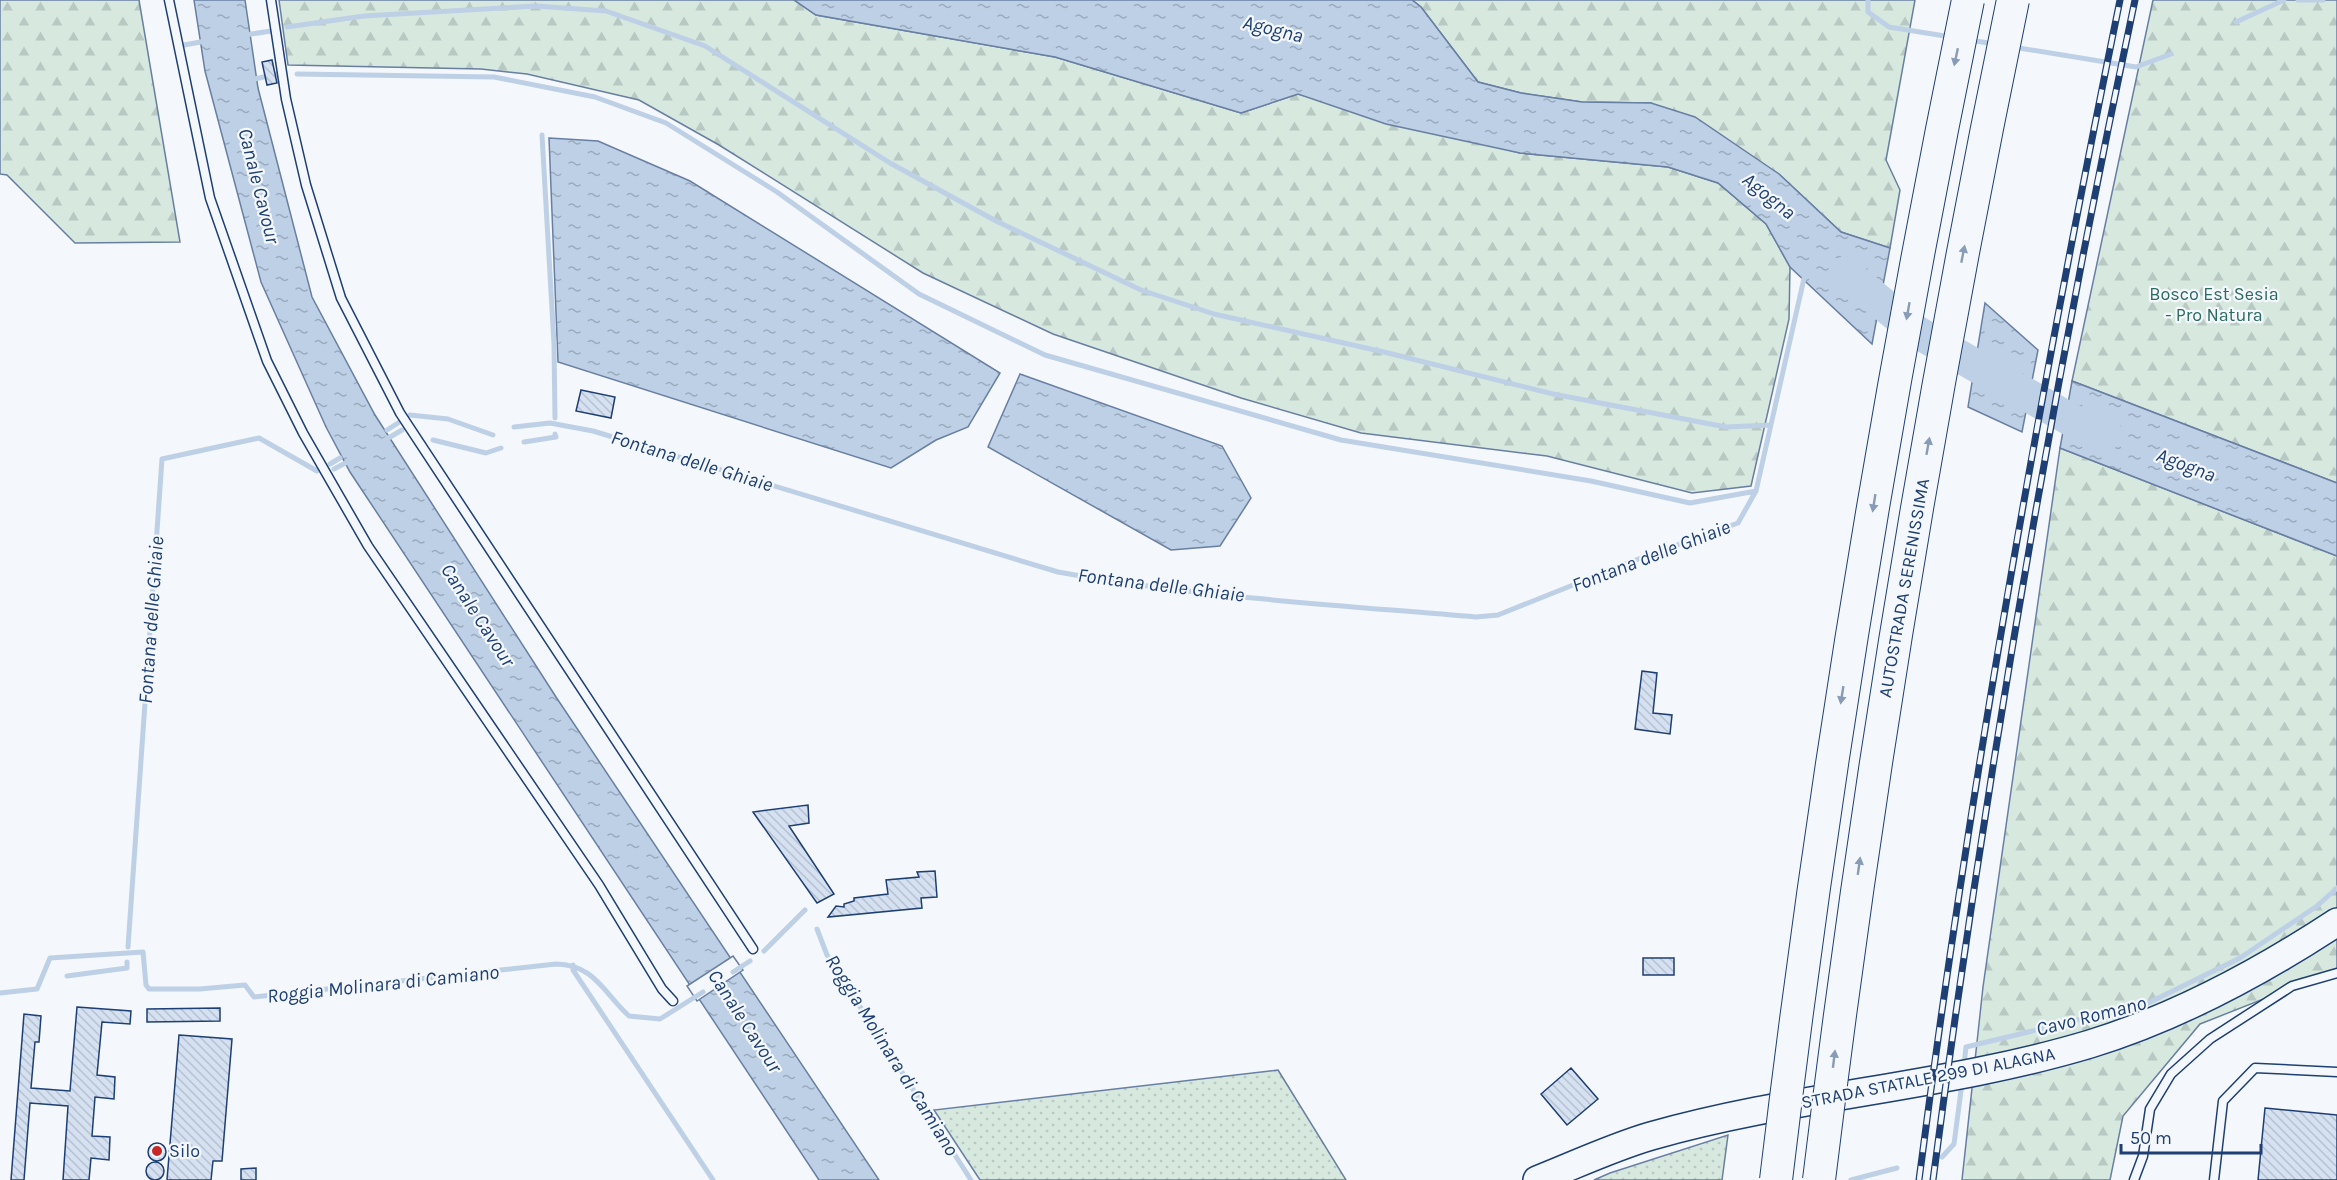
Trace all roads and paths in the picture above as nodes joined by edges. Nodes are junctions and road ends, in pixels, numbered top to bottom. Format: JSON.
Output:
{"nodes":[{"id":1,"x":169,"y":0,"type":"edge"},
{"id":2,"x":271,"y":0,"type":"edge"},
{"id":3,"x":1968,"y":0,"type":"edge"},
{"id":4,"x":2013,"y":0,"type":"edge"},
{"id":5,"x":2337,"y":922,"type":"edge"},
{"id":6,"x":753,"y":949,"type":"dead end"},
{"id":7,"x":2337,"y":973,"type":"edge"},
{"id":8,"x":673,"y":1001,"type":"dead end"},
{"id":9,"x":2337,"y":1072,"type":"edge"},
{"id":10,"x":1537,"y":1180,"type":"edge"},
{"id":11,"x":1776,"y":1180,"type":"edge"},
{"id":12,"x":1820,"y":1180,"type":"edge"},
{"id":13,"x":2134,"y":1180,"type":"edge"},
{"id":14,"x":2214,"y":1180,"type":"edge"}],
"edges":[{"from":1,"to":8,"type":"lane"},
{"from":2,"to":6,"type":"lane"},
{"from":3,"to":11,"type":"highway","one_way":true,"bridge":true},
{"from":12,"to":4,"type":"highway","name":"AUTOSTRADA SERENISSIMA","one_way":true,"bridge":true},
{"from":5,"to":10,"type":"main road","name":"STRADA STATALE 299 DI ALAGNA"},
{"from":7,"to":13,"type":"lane"},
{"from":9,"to":14,"type":"lane"}]}
